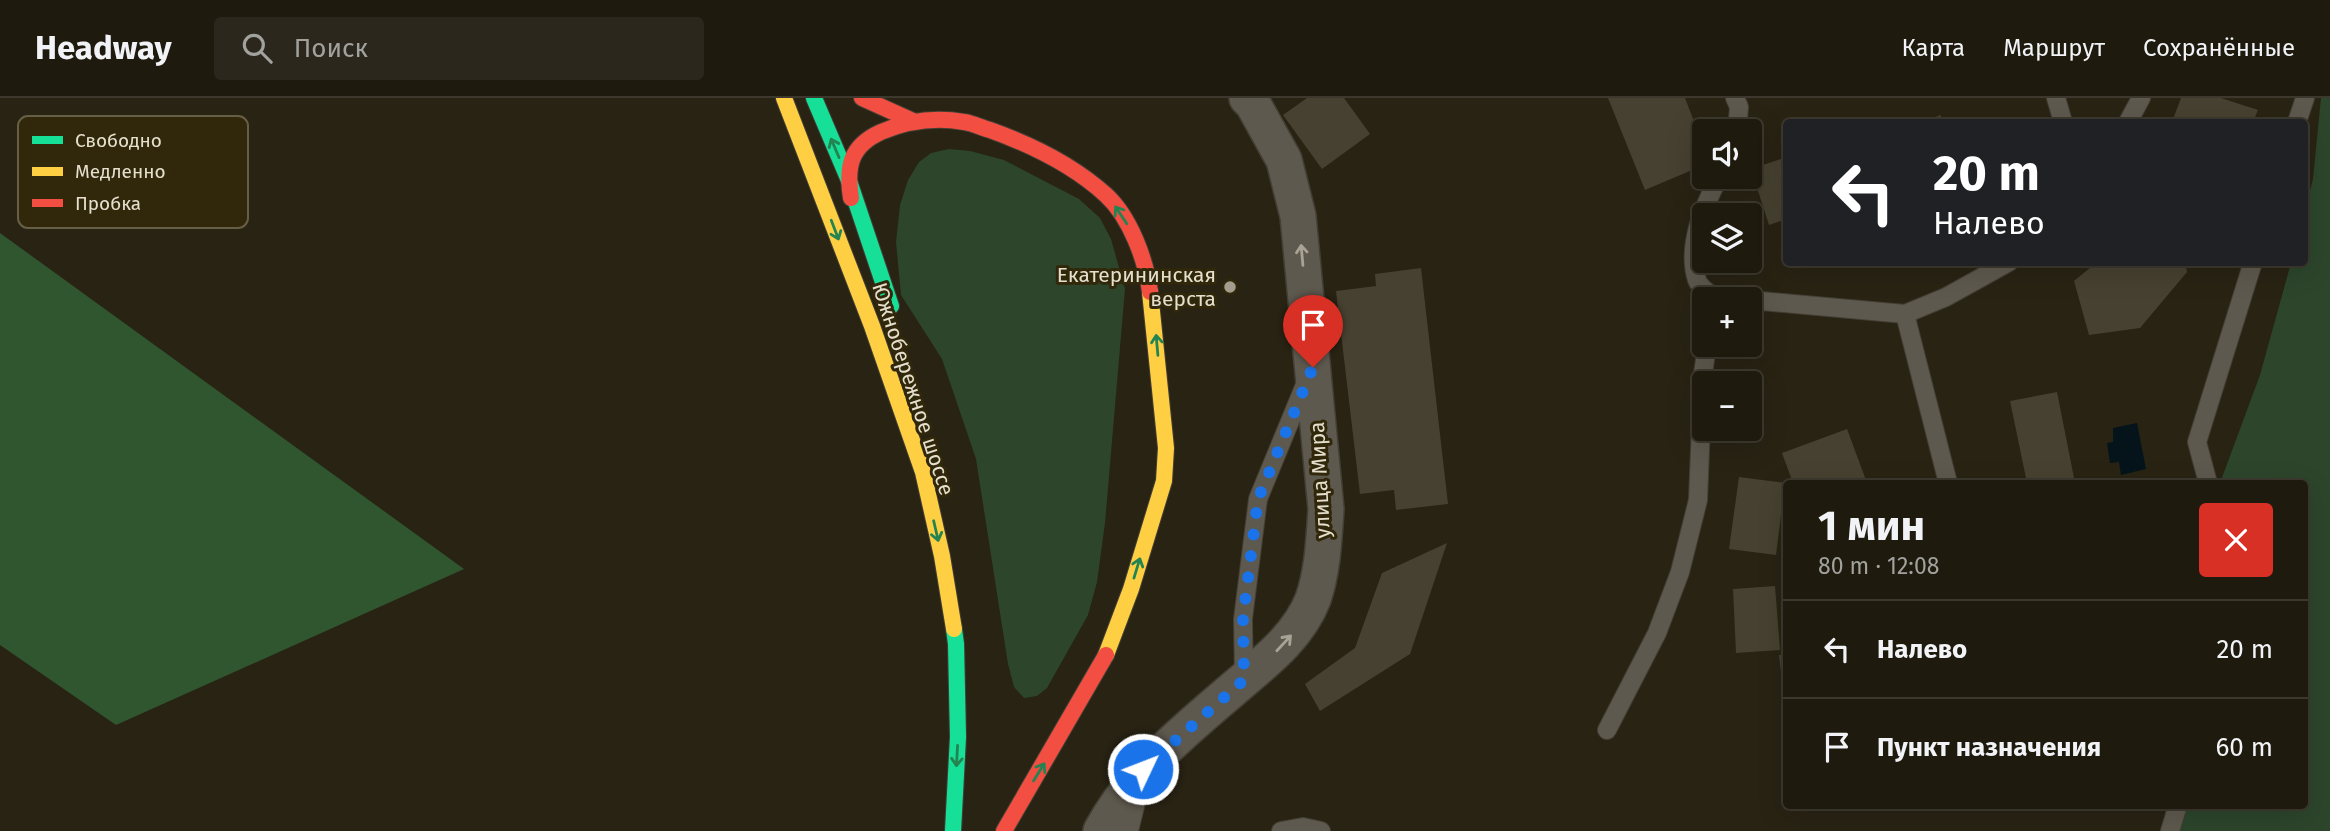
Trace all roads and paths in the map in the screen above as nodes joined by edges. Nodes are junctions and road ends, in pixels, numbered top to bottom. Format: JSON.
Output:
{"nodes":[{"id":1,"x":784,"y":98,"type":"edge"},
{"id":2,"x":814,"y":98,"type":"edge"},
{"id":3,"x":862,"y":98,"type":"edge"},
{"id":4,"x":1247,"y":98,"type":"edge"},
{"id":5,"x":1735,"y":98,"type":"edge"},
{"id":6,"x":2056,"y":98,"type":"edge"},
{"id":7,"x":2141,"y":98,"type":"edge"},
{"id":8,"x":2305,"y":98,"type":"edge"},
{"id":9,"x":1738,"y":119,"type":"edge"},
{"id":10,"x":2062,"y":119,"type":"edge"},
{"id":11,"x":2130,"y":119,"type":"edge"},
{"id":12,"x":2298,"y":119,"type":"edge"},
{"id":13,"x":913,"y":121,"type":"junction"},
{"id":14,"x":848,"y":178,"type":"junction"},
{"id":15,"x":1714,"y":189,"type":"edge"},
{"id":16,"x":2002,"y":266,"type":"edge"},
{"id":17,"x":2252,"y":266,"type":"edge"},
{"id":18,"x":1701,"y":287,"type":"edge"},
{"id":19,"x":1762,"y":301,"type":"edge"},
{"id":20,"x":1905,"y":314,"type":"junction"},
{"id":21,"x":896,"y":320,"type":"dead end"},
{"id":22,"x":872,"y":326,"type":"junction"},
{"id":23,"x":1705,"y":357,"type":"edge"},
{"id":24,"x":1313,"y":367,"type":"junction"},
{"id":25,"x":1947,"y":480,"type":"edge"},
{"id":26,"x":2207,"y":480,"type":"edge"},
{"id":27,"x":1244,"y":680,"type":"junction"},
{"id":28,"x":1607,"y":730,"type":"dead end"},
{"id":29,"x":1143,"y":769,"type":"junction"},
{"id":30,"x":2177,"y":809,"type":"edge"},
{"id":31,"x":953,"y":831,"type":"edge"},
{"id":32,"x":1004,"y":831,"type":"edge"},
{"id":33,"x":1101,"y":831,"type":"edge"},
{"id":34,"x":1129,"y":831,"type":"edge"},
{"id":35,"x":1280,"y":831,"type":"edge"},
{"id":36,"x":1321,"y":831,"type":"edge"},
{"id":37,"x":2170,"y":831,"type":"edge"}],
"edges":[{"from":1,"to":22,"type":"main road","name":"Южнобережное шоссе","one_way":true},
{"from":14,"to":2,"type":"main road","name":"Южнобережное шоссе","one_way":true},
{"from":3,"to":13,"type":"main road"},
{"from":24,"to":4,"type":"street","name":"улица Мира","one_way":true},
{"from":5,"to":9,"type":"lane"},
{"from":6,"to":10,"type":"lane"},
{"from":7,"to":11,"type":"lane"},
{"from":8,"to":12,"type":"lane"},
{"from":13,"to":14,"type":"main road"},
{"from":32,"to":13,"type":"main road","one_way":true},
{"from":14,"to":21,"type":"main road","name":"Южнобережное шоссе"},
{"from":14,"to":22,"type":"main road"},
{"from":15,"to":18,"type":"lane"},
{"from":16,"to":20,"type":"lane"},
{"from":17,"to":26,"type":"lane"},
{"from":19,"to":20,"type":"lane"},
{"from":20,"to":25,"type":"lane"},
{"from":22,"to":31,"type":"main road","name":"Южнобережное шоссе","one_way":true},
{"from":23,"to":28,"type":"lane"},
{"from":24,"to":27,"type":"lane"},
{"from":27,"to":24,"type":"street","name":"улица Мира","one_way":true},
{"from":27,"to":29,"type":"street","name":"улица Мира"},
{"from":29,"to":33,"type":"street","name":"улица Мира"},
{"from":29,"to":34,"type":"lane"},
{"from":30,"to":37,"type":"lane"},
{"from":35,"to":36,"type":"lane"}]}
